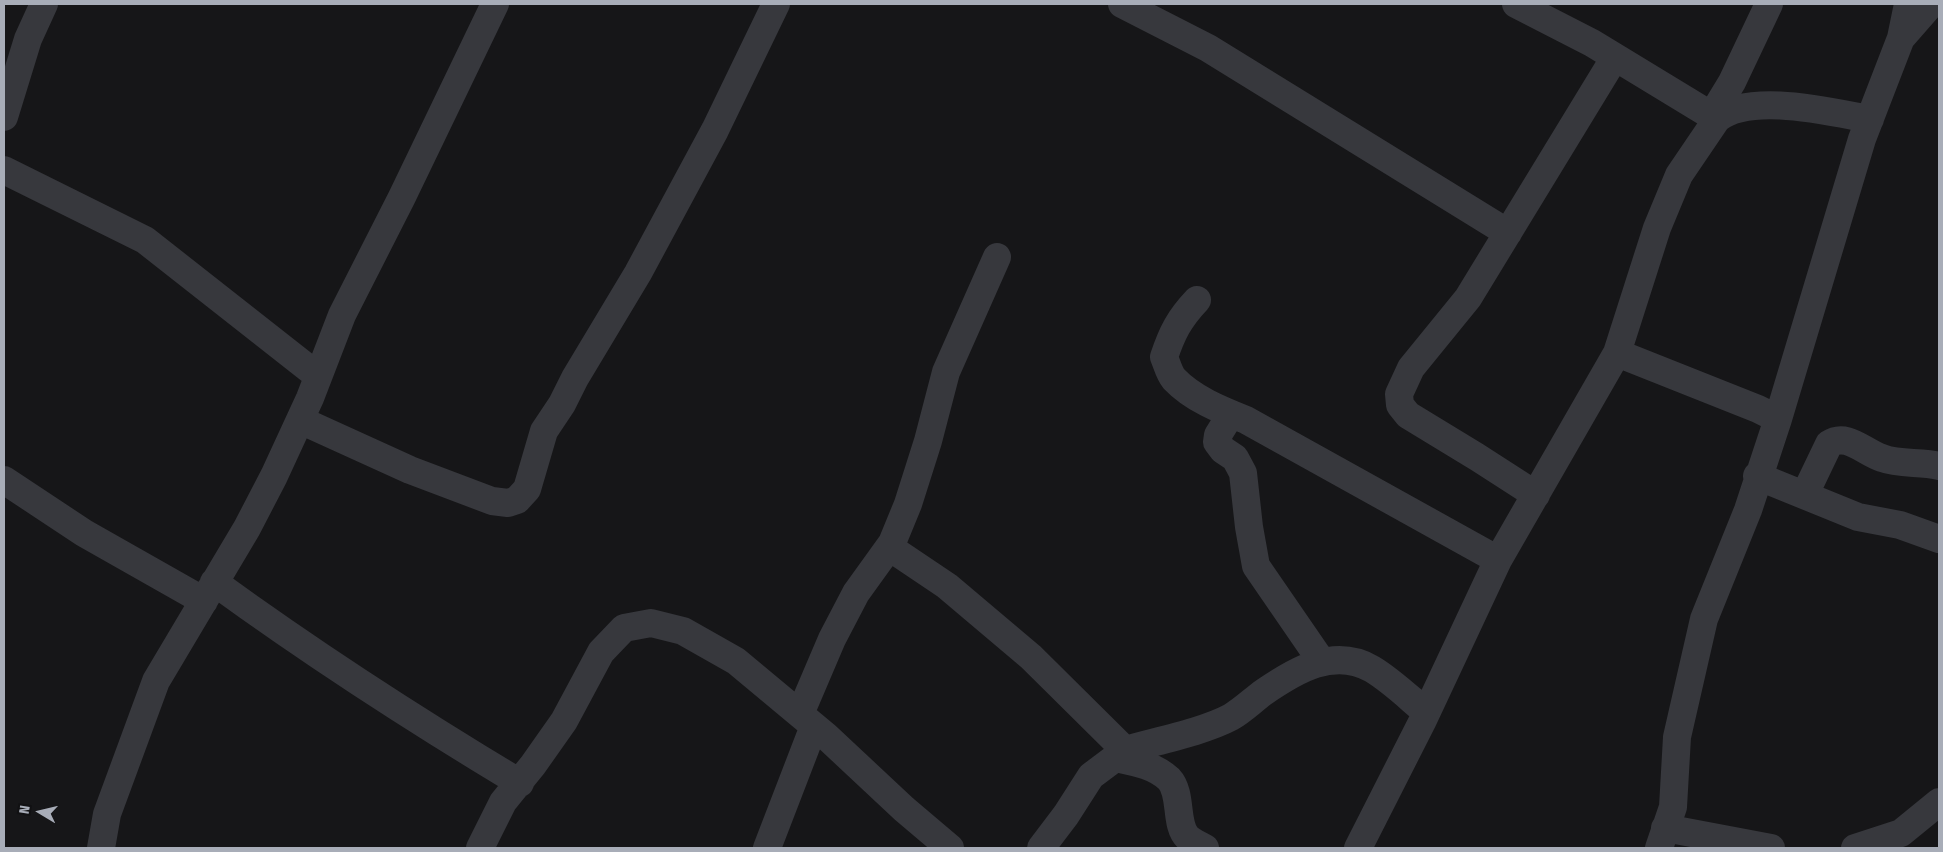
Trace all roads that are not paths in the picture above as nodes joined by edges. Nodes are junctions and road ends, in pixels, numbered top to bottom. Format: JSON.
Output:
{"nodes":[{"id":1,"x":44,"y":4,"type":"edge"},
{"id":2,"x":495,"y":4,"type":"edge"},
{"id":3,"x":776,"y":4,"type":"edge"},
{"id":4,"x":1122,"y":4,"type":"edge"},
{"id":5,"x":1516,"y":4,"type":"edge"},
{"id":6,"x":1769,"y":4,"type":"edge"},
{"id":7,"x":1908,"y":4,"type":"edge"},
{"id":8,"x":1931,"y":4,"type":"edge"},
{"id":9,"x":1902,"y":38,"type":"junction"},
{"id":10,"x":1615,"y":57,"type":"junction"},
{"id":11,"x":4,"y":116,"type":"edge"},
{"id":12,"x":1715,"y":117,"type":"junction"},
{"id":13,"x":1870,"y":119,"type":"junction"},
{"id":14,"x":4,"y":170,"type":"edge"},
{"id":15,"x":1508,"y":233,"type":"junction"},
{"id":16,"x":997,"y":257,"type":"dead end"},
{"id":17,"x":1197,"y":300,"type":"dead end"},
{"id":18,"x":1616,"y":353,"type":"junction"},
{"id":19,"x":318,"y":376,"type":"junction"},
{"id":20,"x":1231,"y":414,"type":"junction"},
{"id":21,"x":1778,"y":419,"type":"junction"},
{"id":22,"x":300,"y":420,"type":"junction"},
{"id":23,"x":1939,"y":466,"type":"edge"},
{"id":24,"x":1758,"y":476,"type":"junction"},
{"id":25,"x":7,"y":487,"type":"edge"},
{"id":26,"x":1805,"y":494,"type":"junction"},
{"id":27,"x":1536,"y":495,"type":"junction"},
{"id":28,"x":1939,"y":539,"type":"edge"},
{"id":29,"x":889,"y":547,"type":"junction"},
{"id":30,"x":1498,"y":560,"type":"junction"},
{"id":31,"x":209,"y":592,"type":"junction"},
{"id":32,"x":1322,"y":662,"type":"junction"},
{"id":33,"x":1426,"y":712,"type":"junction"},
{"id":34,"x":807,"y":720,"type":"junction"},
{"id":35,"x":1132,"y":756,"type":"junction"},
{"id":36,"x":520,"y":783,"type":"junction"},
{"id":37,"x":1939,"y":802,"type":"edge"},
{"id":38,"x":1662,"y":838,"type":"edge"},
{"id":39,"x":101,"y":848,"type":"edge"},
{"id":40,"x":480,"y":848,"type":"edge"},
{"id":41,"x":767,"y":848,"type":"edge"},
{"id":42,"x":950,"y":848,"type":"edge"},
{"id":43,"x":1041,"y":848,"type":"edge"},
{"id":44,"x":1205,"y":848,"type":"edge"},
{"id":45,"x":1358,"y":848,"type":"edge"},
{"id":46,"x":1771,"y":848,"type":"edge"},
{"id":47,"x":1855,"y":848,"type":"edge"}],
"edges":[{"from":1,"to":11,"type":"street"},
{"from":2,"to":19,"type":"street"},
{"from":3,"to":22,"type":"street"},
{"from":4,"to":15,"type":"street"},
{"from":5,"to":10,"type":"street"},
{"from":6,"to":12,"type":"street"},
{"from":7,"to":9,"type":"street"},
{"from":8,"to":9,"type":"street"},
{"from":9,"to":13,"type":"street"},
{"from":10,"to":12,"type":"street"},
{"from":10,"to":15,"type":"street"},
{"from":12,"to":13,"type":"street"},
{"from":12,"to":18,"type":"street"},
{"from":13,"to":21,"type":"street"},
{"from":14,"to":19,"type":"street"},
{"from":15,"to":27,"type":"street"},
{"from":16,"to":29,"type":"street"},
{"from":17,"to":20,"type":"street"},
{"from":18,"to":21,"type":"street"},
{"from":18,"to":27,"type":"street"},
{"from":19,"to":22,"type":"street"},
{"from":20,"to":30,"type":"street"},
{"from":20,"to":32,"type":"street"},
{"from":21,"to":24,"type":"street"},
{"from":22,"to":31,"type":"street"},
{"from":23,"to":26,"type":"street"},
{"from":24,"to":26,"type":"street"},
{"from":24,"to":38,"type":"street"},
{"from":25,"to":31,"type":"street"},
{"from":26,"to":28,"type":"street"},
{"from":27,"to":30,"type":"street"},
{"from":29,"to":34,"type":"street"},
{"from":29,"to":35,"type":"street"},
{"from":30,"to":33,"type":"street"},
{"from":31,"to":36,"type":"street"},
{"from":31,"to":39,"type":"street"},
{"from":32,"to":33,"type":"street"},
{"from":32,"to":35,"type":"street"},
{"from":33,"to":45,"type":"street"},
{"from":34,"to":36,"type":"street"},
{"from":34,"to":41,"type":"street"},
{"from":34,"to":42,"type":"street"},
{"from":35,"to":43,"type":"street"},
{"from":35,"to":44,"type":"street"},
{"from":36,"to":40,"type":"street"},
{"from":37,"to":47,"type":"street"},
{"from":38,"to":46,"type":"street"}]}
